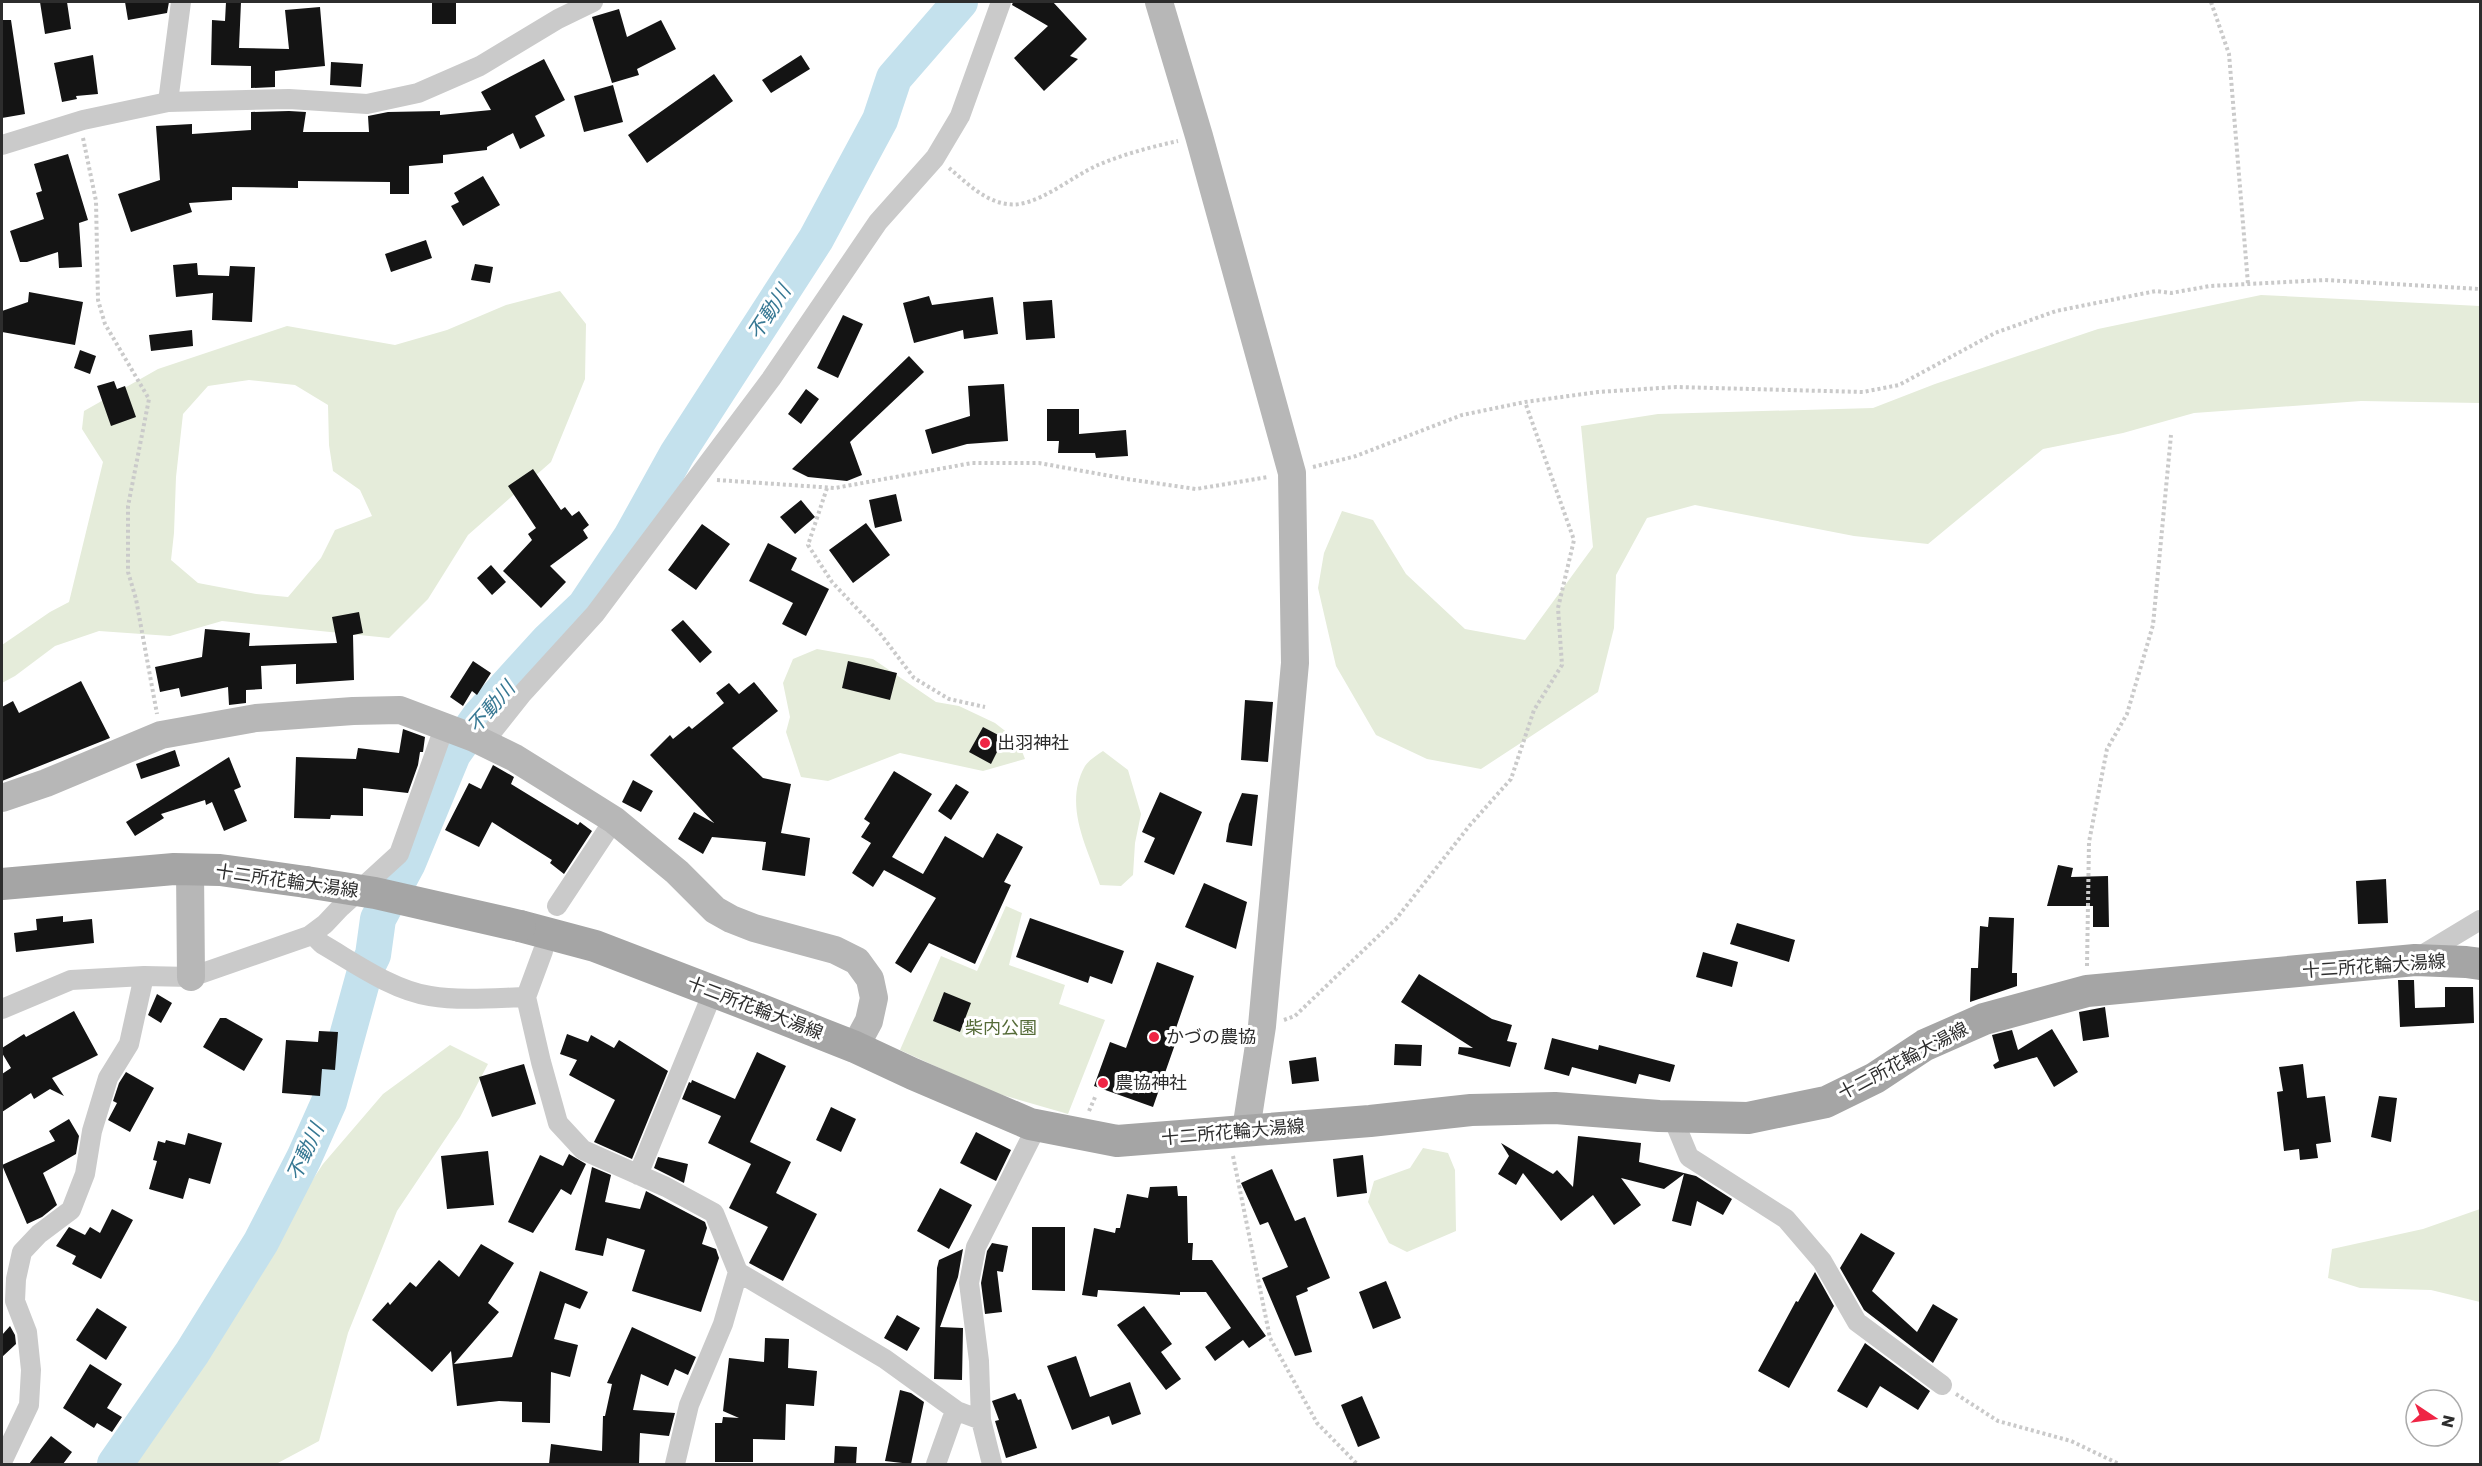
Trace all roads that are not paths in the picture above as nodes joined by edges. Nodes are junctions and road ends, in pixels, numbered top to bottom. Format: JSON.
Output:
{"nodes":[{"id":1,"x":181,"y":2,"type":"edge"},
{"id":2,"x":593,"y":2,"type":"edge"},
{"id":3,"x":1001,"y":2,"type":"edge"},
{"id":4,"x":1159,"y":2,"type":"edge"},
{"id":5,"x":168,"y":102,"type":"junction"},
{"id":6,"x":2,"y":145,"type":"edge"},
{"id":7,"x":464,"y":735,"type":"junction"},
{"id":8,"x":2,"y":798,"type":"edge"},
{"id":9,"x":614,"y":820,"type":"junction"},
{"id":10,"x":190,"y":870,"type":"junction"},
{"id":11,"x":2,"y":884,"type":"edge"},
{"id":12,"x":557,"y":906,"type":"dead end"},
{"id":13,"x":2481,"y":920,"type":"edge"},
{"id":14,"x":312,"y":934,"type":"junction"},
{"id":15,"x":543,"y":951,"type":"dead end"},
{"id":16,"x":2415,"y":960,"type":"junction"},
{"id":17,"x":2481,"y":964,"type":"edge"},
{"id":18,"x":144,"y":976,"type":"junction"},
{"id":19,"x":191,"y":977,"type":"junction"},
{"id":20,"x":713,"y":992,"type":"junction"},
{"id":21,"x":526,"y":997,"type":"junction"},
{"id":22,"x":2,"y":1009,"type":"edge"},
{"id":23,"x":855,"y":1047,"type":"junction"},
{"id":24,"x":1672,"y":1116,"type":"junction"},
{"id":25,"x":1037,"y":1126,"type":"junction"},
{"id":26,"x":1237,"y":1131,"type":"junction"},
{"id":27,"x":638,"y":1174,"type":"junction"},
{"id":28,"x":738,"y":1272,"type":"junction"},
{"id":29,"x":1942,"y":1385,"type":"road end"},
{"id":30,"x":957,"y":1411,"type":"junction"},
{"id":31,"x":981,"y":1420,"type":"junction"},
{"id":32,"x":2,"y":1462,"type":"edge"},
{"id":33,"x":675,"y":1464,"type":"edge"},
{"id":34,"x":936,"y":1464,"type":"edge"},
{"id":35,"x":992,"y":1464,"type":"edge"}],
"edges":[{"from":1,"to":5,"type":"street"},
{"from":2,"to":5,"type":"street"},
{"from":3,"to":7,"type":"street"},
{"from":4,"to":26,"type":"street"},
{"from":5,"to":6,"type":"street"},
{"from":7,"to":8,"type":"street"},
{"from":7,"to":9,"type":"street"},
{"from":7,"to":14,"type":"street"},
{"from":9,"to":12,"type":"street"},
{"from":9,"to":23,"type":"street"},
{"from":10,"to":11,"type":"main road","name":"十二所花輪大湯線"},
{"from":10,"to":19,"type":"street"},
{"from":10,"to":20,"type":"main road","name":"十二所花輪大湯線","bridge":true},
{"from":13,"to":16,"type":"street"},
{"from":14,"to":19,"type":"street"},
{"from":14,"to":21,"type":"street"},
{"from":15,"to":21,"type":"street"},
{"from":16,"to":17,"type":"main road","name":"十二所花輪大湯線"},
{"from":16,"to":24,"type":"main road","name":"十二所花輪大湯線"},
{"from":18,"to":19,"type":"street"},
{"from":18,"to":22,"type":"street"},
{"from":18,"to":32,"type":"street"},
{"from":20,"to":23,"type":"main road","name":"十二所花輪大湯線"},
{"from":20,"to":27,"type":"street"},
{"from":21,"to":27,"type":"street"},
{"from":23,"to":25,"type":"main road","name":"十二所花輪大湯線"},
{"from":24,"to":26,"type":"main road","name":"十二所花輪大湯線"},
{"from":24,"to":29,"type":"street"},
{"from":25,"to":26,"type":"main road","name":"十二所花輪大湯線"},
{"from":25,"to":31,"type":"street"},
{"from":27,"to":28,"type":"street"},
{"from":28,"to":30,"type":"street"},
{"from":28,"to":33,"type":"street"},
{"from":30,"to":31,"type":"street"},
{"from":30,"to":34,"type":"street"},
{"from":31,"to":35,"type":"street"}]}
